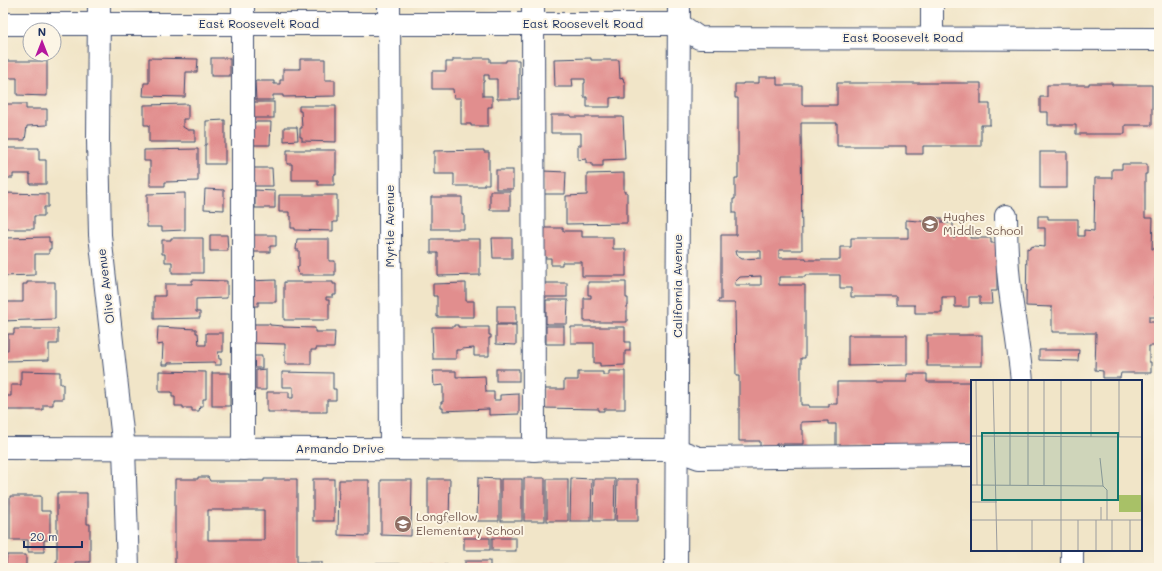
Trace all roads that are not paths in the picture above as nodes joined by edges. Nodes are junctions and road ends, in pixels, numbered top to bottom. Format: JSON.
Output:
{"nodes":[{"id":1,"x":932,"y":3,"type":"edge"},
{"id":2,"x":99,"y":13,"type":"edge"},
{"id":3,"x":243,"y":14,"type":"edge"},
{"id":4,"x":389,"y":14,"type":"edge"},
{"id":5,"x":533,"y":14,"type":"edge"},
{"id":6,"x":678,"y":14,"type":"edge"},
{"id":7,"x":3,"y":24,"type":"edge"},
{"id":8,"x":932,"y":38,"type":"junction"},
{"id":9,"x":1159,"y":39,"type":"edge"},
{"id":10,"x":1006,"y":216,"type":"dead end"},
{"id":11,"x":1022,"y":380,"type":"edge"},
{"id":12,"x":3,"y":448,"type":"edge"},
{"id":13,"x":124,"y":449,"type":"junction"},
{"id":14,"x":243,"y":449,"type":"junction"},
{"id":15,"x":391,"y":449,"type":"junction"},
{"id":16,"x":534,"y":450,"type":"junction"},
{"id":17,"x":677,"y":450,"type":"junction"},
{"id":18,"x":971,"y":455,"type":"edge"},
{"id":19,"x":1072,"y":551,"type":"edge"},
{"id":20,"x":128,"y":568,"type":"edge"},
{"id":21,"x":676,"y":568,"type":"edge"},
{"id":22,"x":1072,"y":568,"type":"edge"}],
"edges":[{"from":1,"to":8,"type":"street"},
{"from":2,"to":3,"type":"street","name":"East Roosevelt Road"},
{"from":2,"to":7,"type":"street","name":"East Roosevelt Road"},
{"from":2,"to":13,"type":"street","name":"Olive Avenue"},
{"from":3,"to":4,"type":"street","name":"East Roosevelt Road"},
{"from":3,"to":14,"type":"street"},
{"from":4,"to":5,"type":"street","name":"East Roosevelt Road"},
{"from":4,"to":15,"type":"street","name":"Myrtle Avenue"},
{"from":5,"to":6,"type":"street","name":"East Roosevelt Road"},
{"from":5,"to":16,"type":"street"},
{"from":6,"to":8,"type":"street","name":"East Roosevelt Road"},
{"from":6,"to":17,"type":"street","name":"California Avenue"},
{"from":8,"to":9,"type":"street","name":"East Roosevelt Road"},
{"from":10,"to":11,"type":"street"},
{"from":12,"to":13,"type":"street","name":"Armando Drive"},
{"from":13,"to":14,"type":"street","name":"Armando Drive"},
{"from":13,"to":20,"type":"street","name":"Olive Avenue"},
{"from":14,"to":15,"type":"street","name":"Armando Drive"},
{"from":15,"to":16,"type":"street","name":"Armando Drive"},
{"from":16,"to":17,"type":"street","name":"Armando Drive"},
{"from":17,"to":18,"type":"street","name":"Armando Drive"},
{"from":17,"to":21,"type":"street","name":"California Avenue"},
{"from":19,"to":22,"type":"street"}]}
